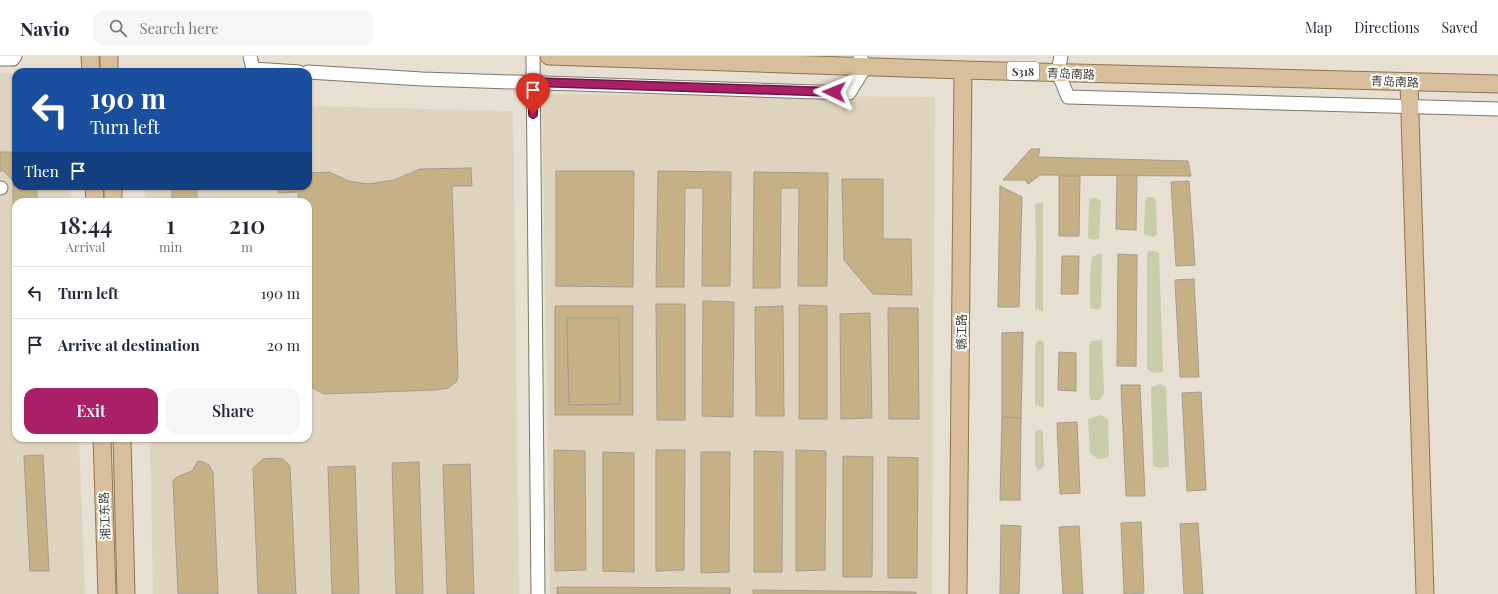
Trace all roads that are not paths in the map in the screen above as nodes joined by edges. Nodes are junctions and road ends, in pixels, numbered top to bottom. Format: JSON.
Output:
{"nodes":[{"id":1,"x":15,"y":56,"type":"edge"},
{"id":2,"x":90,"y":56,"type":"edge"},
{"id":3,"x":108,"y":56,"type":"edge"},
{"id":4,"x":250,"y":56,"type":"edge"},
{"id":5,"x":533,"y":56,"type":"edge"},
{"id":6,"x":549,"y":56,"type":"edge"},
{"id":7,"x":0,"y":59,"type":"edge"},
{"id":8,"x":856,"y":61,"type":"edge"},
{"id":9,"x":1059,"y":64,"type":"edge"},
{"id":10,"x":91,"y":68,"type":"edge"},
{"id":11,"x":109,"y":68,"type":"edge"},
{"id":12,"x":253,"y":68,"type":"edge"},
{"id":13,"x":963,"y":70,"type":"junction"},
{"id":14,"x":312,"y":72,"type":"edge"},
{"id":15,"x":533,"y":82,"type":"junction"},
{"id":16,"x":1409,"y":82,"type":"junction"},
{"id":17,"x":1498,"y":84,"type":"edge"},
{"id":18,"x":1498,"y":109,"type":"edge"},
{"id":19,"x":102,"y":442,"type":"edge"},
{"id":20,"x":122,"y":442,"type":"edge"},
{"id":21,"x":106,"y":594,"type":"edge"},
{"id":22,"x":126,"y":594,"type":"edge"},
{"id":23,"x":538,"y":594,"type":"edge"},
{"id":24,"x":958,"y":594,"type":"edge"},
{"id":25,"x":1425,"y":594,"type":"edge"}],
"edges":[{"from":1,"to":7,"type":"street"},
{"from":2,"to":10,"type":"main road"},
{"from":3,"to":11,"type":"main road"},
{"from":4,"to":12,"type":"street"},
{"from":5,"to":15,"type":"street"},
{"from":6,"to":8,"type":"main road","name":"青岛南路","number":"S318"},
{"from":8,"to":13,"type":"main road","name":"青岛南路","number":"S318"},
{"from":8,"to":15,"type":"street"},
{"from":9,"to":13,"type":"main road","name":"青岛南路","number":"S318"},
{"from":9,"to":16,"type":"main road","name":"青岛南路","number":"S318"},
{"from":9,"to":18,"type":"street"},
{"from":13,"to":24,"type":"main road","name":"赣江路"},
{"from":14,"to":15,"type":"street"},
{"from":15,"to":23,"type":"street"},
{"from":16,"to":17,"type":"main road","name":"青岛南路","number":"S318"},
{"from":16,"to":25,"type":"main road"},
{"from":19,"to":21,"type":"main road","name":"湘江东路"},
{"from":20,"to":22,"type":"main road","name":"湘江东路"}]}
